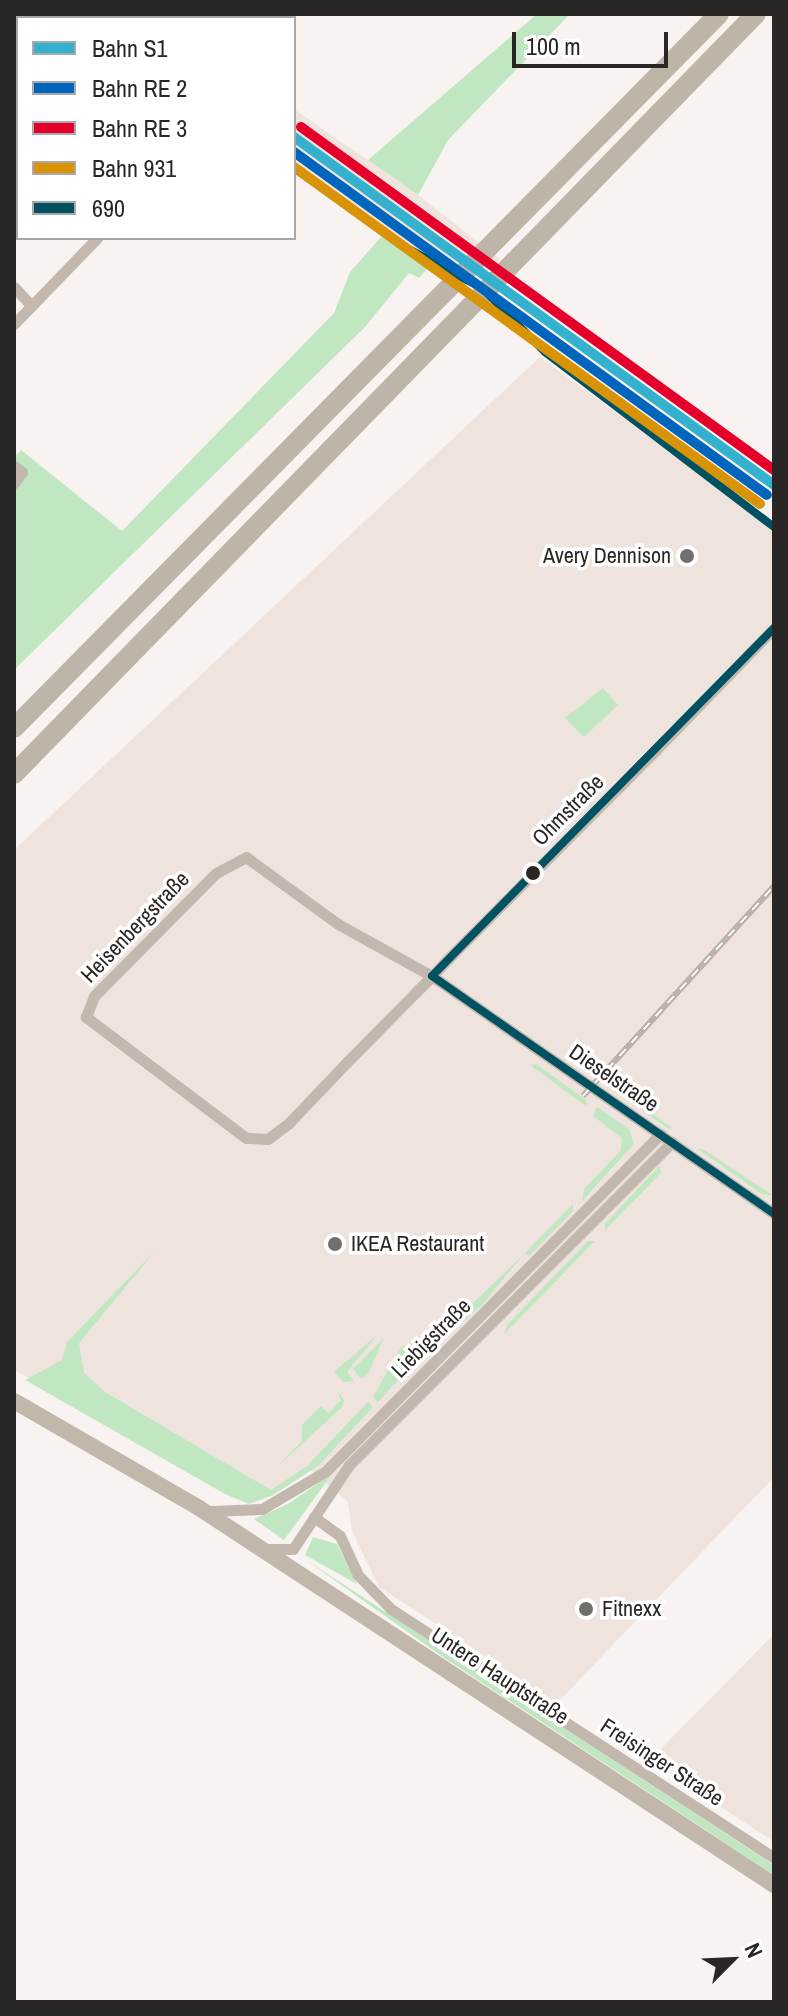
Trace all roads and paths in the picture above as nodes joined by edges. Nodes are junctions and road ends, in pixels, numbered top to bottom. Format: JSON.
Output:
{"nodes":[{"id":1,"x":719,"y":14,"type":"edge"},
{"id":2,"x":756,"y":14,"type":"edge"},
{"id":3,"x":95,"y":240,"type":"edge"},
{"id":4,"x":14,"y":287,"type":"edge"},
{"id":5,"x":31,"y":305,"type":"junction"},
{"id":6,"x":14,"y":324,"type":"edge"},
{"id":7,"x":14,"y":466,"type":"edge"},
{"id":8,"x":14,"y":483,"type":"edge"},
{"id":9,"x":774,"y":628,"type":"edge"},
{"id":10,"x":14,"y":728,"type":"edge"},
{"id":11,"x":14,"y":774,"type":"edge"},
{"id":12,"x":432,"y":976,"type":"junction"},
{"id":13,"x":289,"y":1123,"type":"joint"},
{"id":14,"x":661,"y":1134,"type":"junction"},
{"id":15,"x":672,"y":1142,"type":"junction"},
{"id":16,"x":774,"y":1214,"type":"edge"},
{"id":17,"x":14,"y":1401,"type":"edge"},
{"id":18,"x":199,"y":1508,"type":"junction"},
{"id":19,"x":314,"y":1517,"type":"junction"},
{"id":20,"x":259,"y":1547,"type":"junction"},
{"id":21,"x":293,"y":1549,"type":"junction"},
{"id":22,"x":307,"y":1578,"type":"junction"},
{"id":23,"x":774,"y":1858,"type":"edge"},
{"id":24,"x":774,"y":1885,"type":"edge"}],
"edges":[{"from":1,"to":10,"type":"highway"},
{"from":2,"to":11,"type":"highway"},
{"from":3,"to":5,"type":"street"},
{"from":4,"to":5,"type":"street"},
{"from":5,"to":6,"type":"street"},
{"from":7,"to":8,"type":"street"},
{"from":9,"to":12,"type":"street","name":"Ohmstraße"},
{"from":12,"to":13,"type":"street","name":"Ohmstraße"},
{"from":12,"to":13,"type":"street","name":"Heisenbergstraße"},
{"from":12,"to":14,"type":"street","name":"Dieselstraße"},
{"from":14,"to":15,"type":"street","name":"Dieselstraße"},
{"from":14,"to":18,"type":"street","name":"Liebigstraße"},
{"from":15,"to":16,"type":"street","name":"Dieselstraße"},
{"from":15,"to":19,"type":"street","name":"Liebigstraße"},
{"from":17,"to":18,"type":"main road","name":"Untere Hauptstraße"},
{"from":18,"to":20,"type":"main road","name":"Untere Hauptstraße"},
{"from":19,"to":21,"type":"street","name":"Liebigstraße"},
{"from":19,"to":23,"type":"street","name":"Freisinger Straße"},
{"from":20,"to":21,"type":"street"},
{"from":20,"to":22,"type":"main road","name":"Untere Hauptstraße"},
{"from":21,"to":22,"type":"street"},
{"from":22,"to":24,"type":"main road","name":"Untere Hauptstraße"}]}
